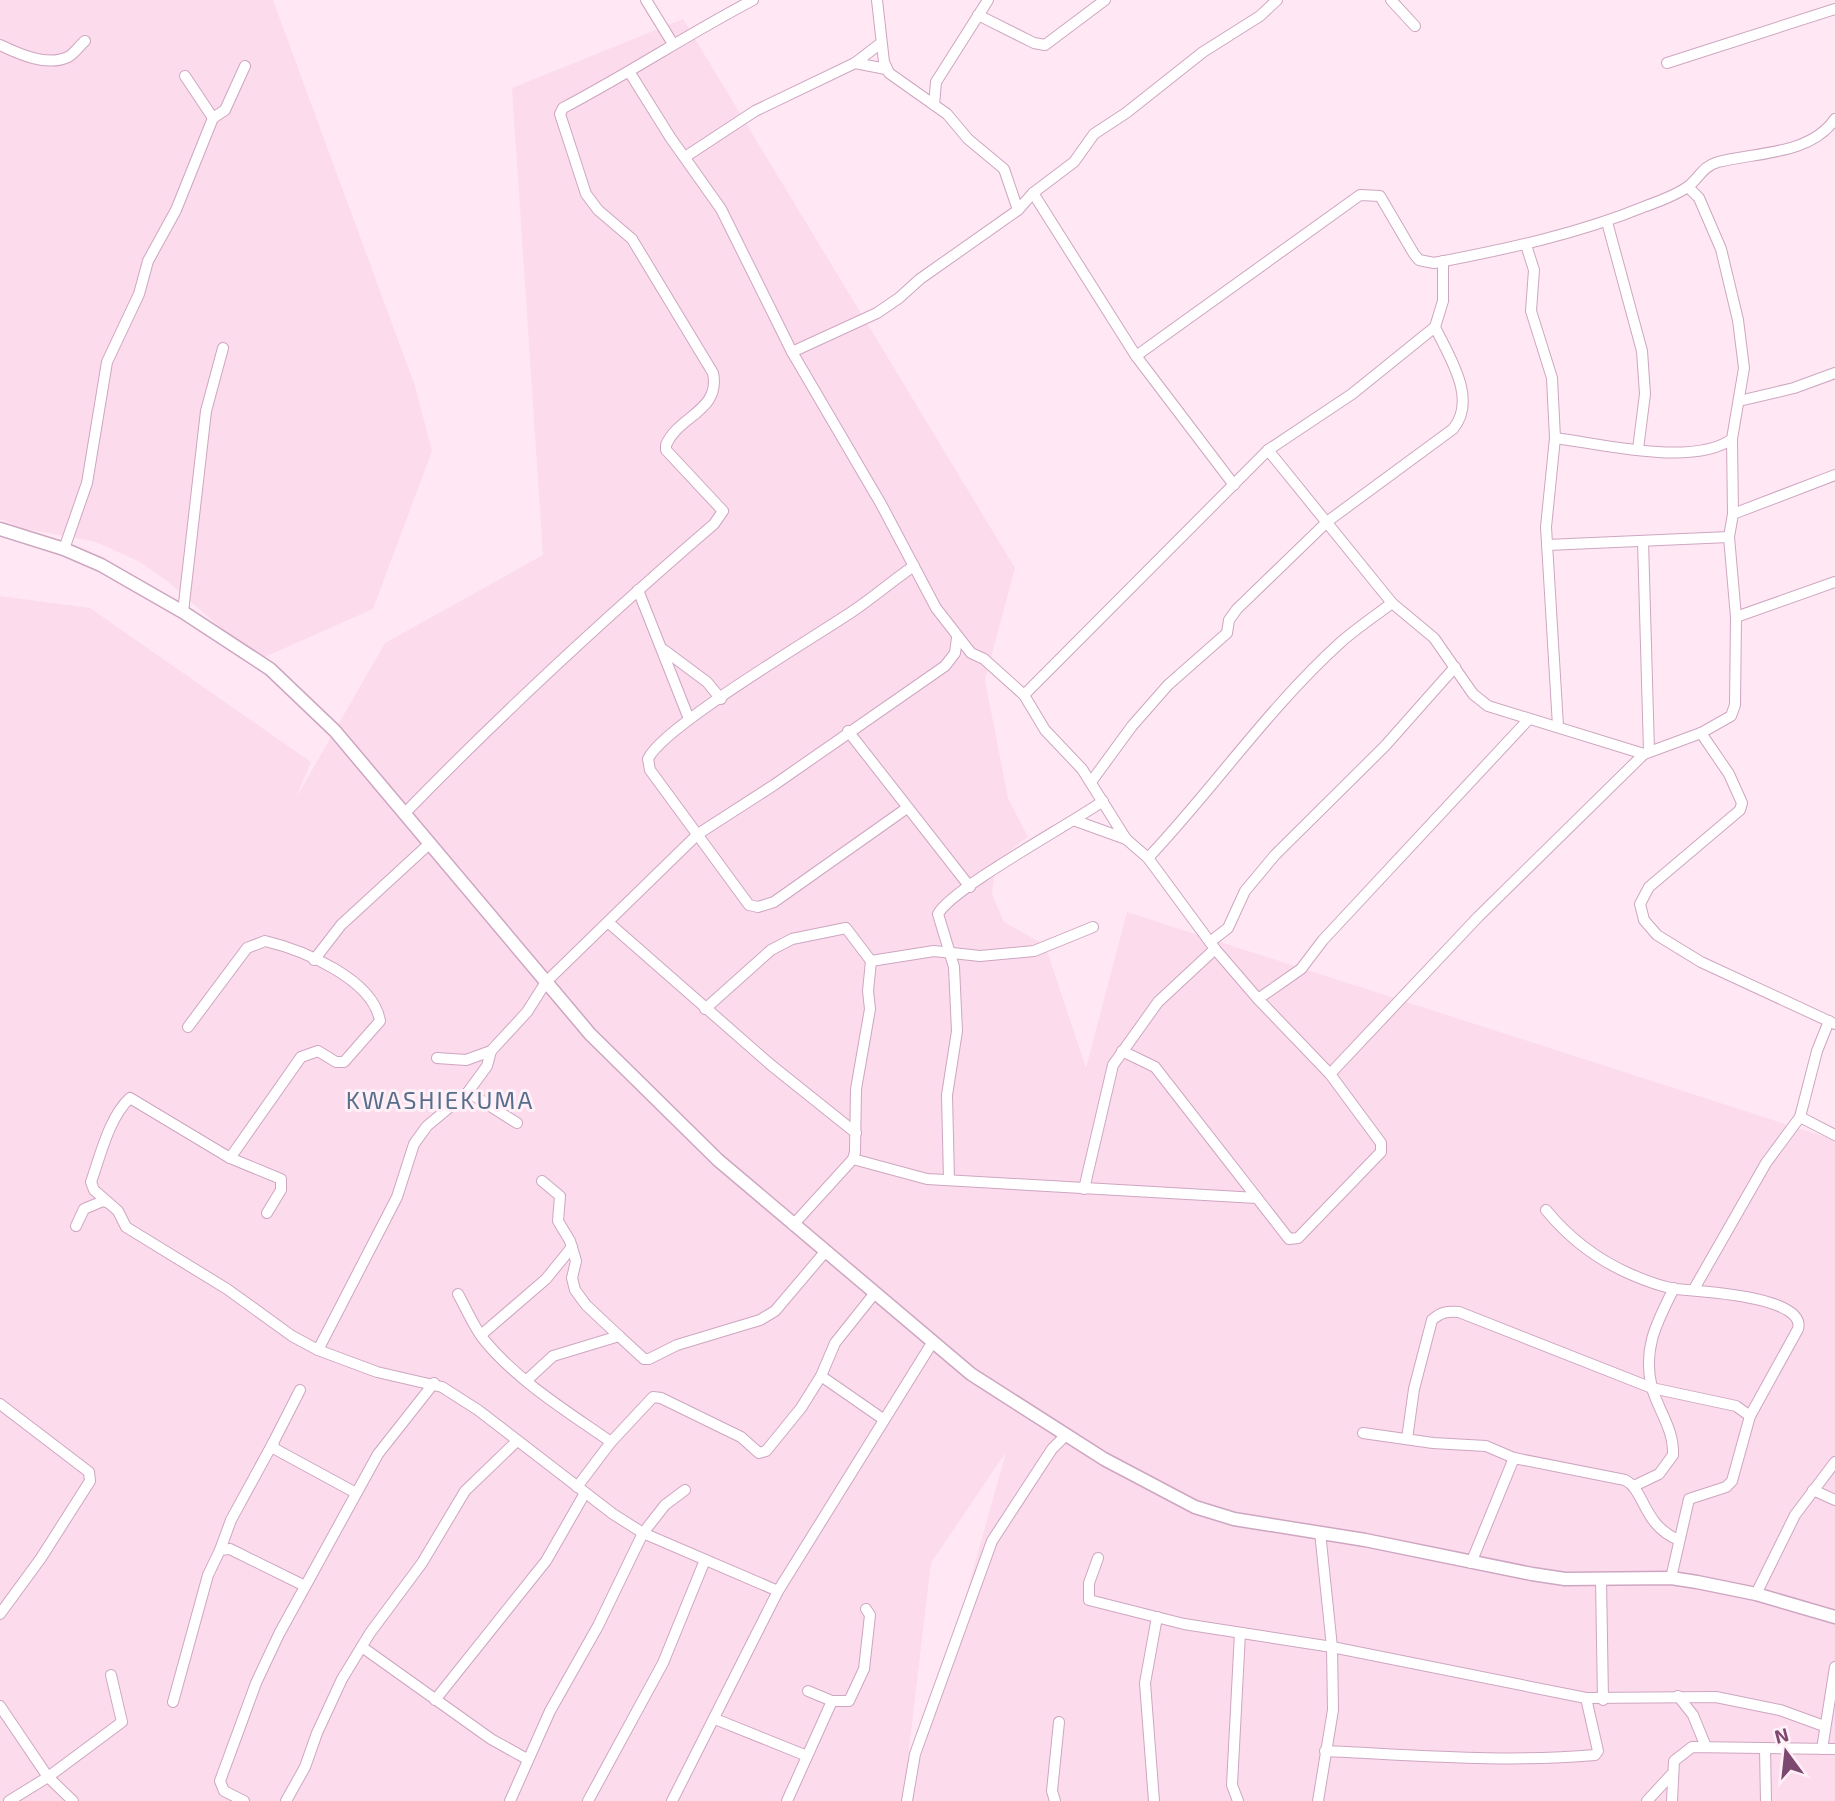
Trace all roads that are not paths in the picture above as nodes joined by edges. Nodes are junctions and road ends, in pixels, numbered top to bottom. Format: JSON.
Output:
{"nodes":[{"id":1,"x":646,"y":0,"type":"edge"},
{"id":2,"x":752,"y":0,"type":"edge"},
{"id":3,"x":877,"y":0,"type":"edge"},
{"id":4,"x":988,"y":0,"type":"edge"},
{"id":5,"x":1105,"y":0,"type":"edge"},
{"id":6,"x":1277,"y":0,"type":"edge"},
{"id":7,"x":1391,"y":0,"type":"edge"},
{"id":8,"x":1835,"y":9,"type":"edge"},
{"id":9,"x":978,"y":15,"type":"junction"},
{"id":10,"x":1415,"y":26,"type":"dead end"},
{"id":11,"x":85,"y":41,"type":"dead end"},
{"id":12,"x":881,"y":43,"type":"junction"},
{"id":13,"x":673,"y":44,"type":"junction"},
{"id":14,"x":0,"y":46,"type":"edge"},
{"id":15,"x":855,"y":63,"type":"junction"},
{"id":16,"x":1667,"y":63,"type":"dead end"},
{"id":17,"x":245,"y":66,"type":"dead end"},
{"id":18,"x":886,"y":69,"type":"junction"},
{"id":19,"x":630,"y":73,"type":"junction"},
{"id":20,"x":185,"y":76,"type":"dead end"},
{"id":21,"x":934,"y":105,"type":"junction"},
{"id":22,"x":213,"y":118,"type":"junction"},
{"id":23,"x":1835,"y":119,"type":"edge"},
{"id":24,"x":685,"y":157,"type":"junction"},
{"id":25,"x":1688,"y":187,"type":"junction"},
{"id":26,"x":1033,"y":193,"type":"junction"},
{"id":27,"x":1018,"y":210,"type":"junction"},
{"id":28,"x":1607,"y":222,"type":"junction"},
{"id":29,"x":1525,"y":245,"type":"junction"},
{"id":30,"x":1443,"y":261,"type":"junction"},
{"id":31,"x":1435,"y":327,"type":"junction"},
{"id":32,"x":223,"y":348,"type":"dead end"},
{"id":33,"x":792,"y":352,"type":"junction"},
{"id":34,"x":1136,"y":356,"type":"junction"},
{"id":35,"x":1835,"y":373,"type":"edge"},
{"id":36,"x":1739,"y":401,"type":"junction"},
{"id":37,"x":1555,"y":438,"type":"junction"},
{"id":38,"x":1732,"y":439,"type":"junction"},
{"id":39,"x":1638,"y":449,"type":"junction"},
{"id":40,"x":1268,"y":450,"type":"junction"},
{"id":41,"x":1835,"y":475,"type":"edge"},
{"id":42,"x":1234,"y":485,"type":"junction"},
{"id":43,"x":1732,"y":514,"type":"junction"},
{"id":44,"x":1328,"y":521,"type":"junction"},
{"id":45,"x":0,"y":529,"type":"edge"},
{"id":46,"x":1729,"y":537,"type":"junction"},
{"id":47,"x":1643,"y":541,"type":"junction"},
{"id":48,"x":1547,"y":545,"type":"junction"},
{"id":49,"x":64,"y":550,"type":"junction"},
{"id":50,"x":914,"y":566,"type":"junction"},
{"id":51,"x":1835,"y":582,"type":"edge"},
{"id":52,"x":638,"y":590,"type":"junction"},
{"id":53,"x":1392,"y":603,"type":"junction"},
{"id":54,"x":183,"y":612,"type":"junction"},
{"id":55,"x":1736,"y":617,"type":"junction"},
{"id":56,"x":957,"y":638,"type":"junction"},
{"id":57,"x":664,"y":650,"type":"junction"},
{"id":58,"x":971,"y":653,"type":"junction"},
{"id":59,"x":945,"y":666,"type":"junction"},
{"id":60,"x":1455,"y":667,"type":"junction"},
{"id":61,"x":1024,"y":695,"type":"junction"},
{"id":62,"x":721,"y":699,"type":"junction"},
{"id":63,"x":689,"y":719,"type":"junction"},
{"id":64,"x":1528,"y":720,"type":"junction"},
{"id":65,"x":1558,"y":726,"type":"junction"},
{"id":66,"x":848,"y":731,"type":"junction"},
{"id":67,"x":1701,"y":733,"type":"junction"},
{"id":68,"x":1646,"y":752,"type":"junction"},
{"id":69,"x":1091,"y":782,"type":"junction"},
{"id":70,"x":1103,"y":801,"type":"junction"},
{"id":71,"x":907,"y":807,"type":"junction"},
{"id":72,"x":404,"y":814,"type":"junction"},
{"id":73,"x":1076,"y":821,"type":"junction"},
{"id":74,"x":698,"y":834,"type":"junction"},
{"id":75,"x":1126,"y":839,"type":"junction"},
{"id":76,"x":428,"y":845,"type":"junction"},
{"id":77,"x":1148,"y":858,"type":"junction"},
{"id":78,"x":970,"y":887,"type":"junction"},
{"id":79,"x":608,"y":923,"type":"junction"},
{"id":80,"x":1093,"y":927,"type":"dead end"},
{"id":81,"x":1212,"y":945,"type":"junction"},
{"id":82,"x":949,"y":951,"type":"junction"},
{"id":83,"x":314,"y":960,"type":"junction"},
{"id":84,"x":871,"y":961,"type":"junction"},
{"id":85,"x":547,"y":982,"type":"junction"},
{"id":86,"x":1258,"y":999,"type":"junction"},
{"id":87,"x":705,"y":1009,"type":"junction"},
{"id":88,"x":1832,"y":1022,"type":"edge"},
{"id":89,"x":188,"y":1027,"type":"dead end"},
{"id":90,"x":491,"y":1051,"type":"junction"},
{"id":91,"x":1122,"y":1051,"type":"junction"},
{"id":92,"x":437,"y":1058,"type":"dead end"},
{"id":93,"x":1330,"y":1074,"type":"junction"},
{"id":94,"x":468,"y":1092,"type":"junction"},
{"id":95,"x":1800,"y":1117,"type":"junction"},
{"id":96,"x":517,"y":1123,"type":"dead end"},
{"id":97,"x":856,"y":1133,"type":"junction"},
{"id":98,"x":1835,"y":1135,"type":"edge"},
{"id":99,"x":230,"y":1158,"type":"junction"},
{"id":100,"x":853,"y":1159,"type":"junction"},
{"id":101,"x":949,"y":1180,"type":"junction"},
{"id":102,"x":542,"y":1181,"type":"dead end"},
{"id":103,"x":1084,"y":1189,"type":"junction"},
{"id":104,"x":1257,"y":1198,"type":"junction"},
{"id":105,"x":110,"y":1203,"type":"junction"},
{"id":106,"x":1546,"y":1210,"type":"dead end"},
{"id":107,"x":267,"y":1213,"type":"dead end"},
{"id":108,"x":793,"y":1225,"type":"junction"},
{"id":109,"x":76,"y":1226,"type":"dead end"},
{"id":110,"x":572,"y":1247,"type":"junction"},
{"id":111,"x":825,"y":1252,"type":"junction"},
{"id":112,"x":1674,"y":1289,"type":"junction"},
{"id":113,"x":1694,"y":1289,"type":"junction"},
{"id":114,"x":458,"y":1294,"type":"dead end"},
{"id":115,"x":874,"y":1294,"type":"junction"},
{"id":116,"x":481,"y":1335,"type":"junction"},
{"id":117,"x":619,"y":1336,"type":"junction"},
{"id":118,"x":932,"y":1343,"type":"junction"},
{"id":119,"x":318,"y":1350,"type":"junction"},
{"id":120,"x":821,"y":1376,"type":"junction"},
{"id":121,"x":527,"y":1380,"type":"junction"},
{"id":122,"x":435,"y":1383,"type":"junction"},
{"id":123,"x":1652,"y":1388,"type":"junction"},
{"id":124,"x":300,"y":1390,"type":"dead end"},
{"id":125,"x":0,"y":1404,"type":"edge"},
{"id":126,"x":1750,"y":1416,"type":"junction"},
{"id":127,"x":883,"y":1419,"type":"junction"},
{"id":128,"x":1363,"y":1433,"type":"dead end"},
{"id":129,"x":1065,"y":1436,"type":"junction"},
{"id":130,"x":1407,"y":1440,"type":"junction"},
{"id":131,"x":517,"y":1441,"type":"junction"},
{"id":132,"x":611,"y":1442,"type":"junction"},
{"id":133,"x":273,"y":1443,"type":"junction"},
{"id":134,"x":1514,"y":1458,"type":"junction"},
{"id":135,"x":1835,"y":1462,"type":"edge"},
{"id":136,"x":1634,"y":1486,"type":"junction"},
{"id":137,"x":581,"y":1490,"type":"junction"},
{"id":138,"x":685,"y":1490,"type":"dead end"},
{"id":139,"x":1813,"y":1490,"type":"junction"},
{"id":140,"x":356,"y":1493,"type":"junction"},
{"id":141,"x":1835,"y":1500,"type":"edge"},
{"id":142,"x":1321,"y":1532,"type":"junction"},
{"id":143,"x":643,"y":1533,"type":"junction"},
{"id":144,"x":1679,"y":1540,"type":"junction"},
{"id":145,"x":220,"y":1550,"type":"junction"},
{"id":146,"x":1098,"y":1558,"type":"dead end"},
{"id":147,"x":705,"y":1560,"type":"junction"},
{"id":148,"x":1471,"y":1563,"type":"junction"},
{"id":149,"x":1671,"y":1578,"type":"junction"},
{"id":150,"x":1601,"y":1579,"type":"junction"},
{"id":151,"x":305,"y":1586,"type":"junction"},
{"id":152,"x":778,"y":1591,"type":"junction"},
{"id":153,"x":1756,"y":1594,"type":"junction"},
{"id":154,"x":866,"y":1609,"type":"dead end"},
{"id":155,"x":0,"y":1614,"type":"edge"},
{"id":156,"x":1157,"y":1616,"type":"junction"},
{"id":157,"x":1835,"y":1617,"type":"edge"},
{"id":158,"x":1240,"y":1633,"type":"junction"},
{"id":159,"x":362,"y":1647,"type":"junction"},
{"id":160,"x":1332,"y":1647,"type":"junction"},
{"id":161,"x":1835,"y":1667,"type":"edge"},
{"id":162,"x":111,"y":1675,"type":"dead end"},
{"id":163,"x":808,"y":1691,"type":"dead end"},
{"id":164,"x":1678,"y":1696,"type":"junction"},
{"id":165,"x":1586,"y":1698,"type":"junction"},
{"id":166,"x":435,"y":1700,"type":"junction"},
{"id":167,"x":1603,"y":1700,"type":"junction"},
{"id":168,"x":832,"y":1701,"type":"junction"},
{"id":169,"x":173,"y":1702,"type":"dead end"},
{"id":170,"x":0,"y":1706,"type":"edge"},
{"id":171,"x":715,"y":1719,"type":"junction"},
{"id":172,"x":1059,"y":1722,"type":"dead end"},
{"id":173,"x":1824,"y":1726,"type":"junction"},
{"id":174,"x":1706,"y":1747,"type":"junction"},
{"id":175,"x":1765,"y":1748,"type":"junction"},
{"id":176,"x":1822,"y":1749,"type":"junction"},
{"id":177,"x":1835,"y":1749,"type":"edge"},
{"id":178,"x":1325,"y":1751,"type":"junction"},
{"id":179,"x":807,"y":1756,"type":"junction"},
{"id":180,"x":527,"y":1759,"type":"junction"},
{"id":181,"x":1671,"y":1775,"type":"junction"},
{"id":182,"x":48,"y":1777,"type":"junction"},
{"id":183,"x":9,"y":1801,"type":"edge"},
{"id":184,"x":73,"y":1801,"type":"edge"},
{"id":185,"x":244,"y":1801,"type":"edge"},
{"id":186,"x":286,"y":1801,"type":"edge"},
{"id":187,"x":510,"y":1801,"type":"edge"},
{"id":188,"x":588,"y":1801,"type":"edge"},
{"id":189,"x":672,"y":1801,"type":"edge"},
{"id":190,"x":787,"y":1801,"type":"edge"},
{"id":191,"x":907,"y":1801,"type":"edge"},
{"id":192,"x":1055,"y":1801,"type":"edge"},
{"id":193,"x":1154,"y":1801,"type":"edge"},
{"id":194,"x":1238,"y":1801,"type":"edge"},
{"id":195,"x":1318,"y":1801,"type":"edge"},
{"id":196,"x":1647,"y":1801,"type":"edge"},
{"id":197,"x":1672,"y":1801,"type":"edge"},
{"id":198,"x":1766,"y":1801,"type":"edge"}],
"edges":[{"from":1,"to":13,"type":"street"},
{"from":2,"to":13,"type":"street"},
{"from":3,"to":12,"type":"street"},
{"from":4,"to":9,"type":"street"},
{"from":5,"to":9,"type":"street"},
{"from":6,"to":26,"type":"street"},
{"from":7,"to":10,"type":"street"},
{"from":8,"to":16,"type":"street"},
{"from":9,"to":21,"type":"street"},
{"from":11,"to":14,"type":"street"},
{"from":12,"to":15,"type":"street"},
{"from":12,"to":18,"type":"street"},
{"from":13,"to":19,"type":"street"},
{"from":15,"to":18,"type":"street"},
{"from":15,"to":24,"type":"street"},
{"from":17,"to":22,"type":"street"},
{"from":18,"to":21,"type":"street"},
{"from":19,"to":24,"type":"street"},
{"from":19,"to":52,"type":"street"},
{"from":20,"to":22,"type":"street"},
{"from":21,"to":27,"type":"street"},
{"from":22,"to":49,"type":"street"},
{"from":23,"to":25,"type":"street"},
{"from":24,"to":33,"type":"street"},
{"from":25,"to":28,"type":"street"},
{"from":25,"to":36,"type":"street"},
{"from":26,"to":27,"type":"street"},
{"from":26,"to":34,"type":"street"},
{"from":27,"to":33,"type":"street"},
{"from":28,"to":29,"type":"street"},
{"from":28,"to":39,"type":"street"},
{"from":29,"to":30,"type":"street"},
{"from":29,"to":37,"type":"street"},
{"from":30,"to":31,"type":"street"},
{"from":30,"to":34,"type":"street"},
{"from":31,"to":40,"type":"street"},
{"from":31,"to":44,"type":"street"},
{"from":32,"to":54,"type":"street"},
{"from":33,"to":50,"type":"street"},
{"from":34,"to":42,"type":"street"},
{"from":35,"to":36,"type":"street"},
{"from":36,"to":38,"type":"street"},
{"from":37,"to":39,"type":"street"},
{"from":37,"to":48,"type":"street"},
{"from":38,"to":39,"type":"street"},
{"from":38,"to":43,"type":"street"},
{"from":40,"to":42,"type":"street"},
{"from":40,"to":44,"type":"street"},
{"from":41,"to":43,"type":"street"},
{"from":42,"to":61,"type":"street"},
{"from":43,"to":46,"type":"street"},
{"from":44,"to":53,"type":"street"},
{"from":44,"to":69,"type":"street"},
{"from":45,"to":49,"type":"street"},
{"from":46,"to":47,"type":"street"},
{"from":46,"to":55,"type":"street"},
{"from":47,"to":48,"type":"street"},
{"from":47,"to":68,"type":"street"},
{"from":48,"to":65,"type":"street"},
{"from":49,"to":54,"type":"street"},
{"from":50,"to":56,"type":"street"},
{"from":50,"to":62,"type":"street"},
{"from":51,"to":55,"type":"street"},
{"from":52,"to":57,"type":"street"},
{"from":52,"to":72,"type":"street"},
{"from":53,"to":60,"type":"street"},
{"from":53,"to":77,"type":"street"},
{"from":54,"to":72,"type":"street"},
{"from":55,"to":67,"type":"street"},
{"from":56,"to":58,"type":"street"},
{"from":56,"to":59,"type":"street"},
{"from":57,"to":62,"type":"street"},
{"from":57,"to":63,"type":"street"},
{"from":58,"to":59,"type":"street"},
{"from":58,"to":61,"type":"street"},
{"from":59,"to":66,"type":"street"},
{"from":60,"to":64,"type":"street"},
{"from":60,"to":81,"type":"street"},
{"from":61,"to":69,"type":"street"},
{"from":62,"to":63,"type":"street"},
{"from":63,"to":74,"type":"street"},
{"from":64,"to":65,"type":"street"},
{"from":64,"to":86,"type":"street"},
{"from":65,"to":68,"type":"street"},
{"from":66,"to":71,"type":"street"},
{"from":66,"to":74,"type":"street"},
{"from":67,"to":68,"type":"street"},
{"from":67,"to":88,"type":"street"},
{"from":68,"to":93,"type":"street"},
{"from":69,"to":70,"type":"street"},
{"from":70,"to":73,"type":"street"},
{"from":70,"to":75,"type":"street"},
{"from":71,"to":74,"type":"street"},
{"from":71,"to":78,"type":"street"},
{"from":72,"to":76,"type":"street"},
{"from":73,"to":75,"type":"street"},
{"from":73,"to":78,"type":"street"},
{"from":74,"to":79,"type":"street"},
{"from":75,"to":77,"type":"street"},
{"from":76,"to":83,"type":"street"},
{"from":76,"to":85,"type":"street"},
{"from":77,"to":81,"type":"street"},
{"from":78,"to":82,"type":"street"},
{"from":79,"to":85,"type":"street"},
{"from":79,"to":87,"type":"street"},
{"from":80,"to":82,"type":"street"},
{"from":81,"to":86,"type":"street"},
{"from":81,"to":91,"type":"street"},
{"from":82,"to":84,"type":"street"},
{"from":82,"to":101,"type":"street"},
{"from":83,"to":89,"type":"street"},
{"from":83,"to":99,"type":"street"},
{"from":84,"to":87,"type":"street"},
{"from":84,"to":97,"type":"street"},
{"from":85,"to":90,"type":"street"},
{"from":85,"to":108,"type":"street"},
{"from":86,"to":93,"type":"street"},
{"from":87,"to":97,"type":"street"},
{"from":88,"to":95,"type":"street"},
{"from":90,"to":92,"type":"street"},
{"from":90,"to":94,"type":"street"},
{"from":91,"to":103,"type":"street"},
{"from":91,"to":104,"type":"street"},
{"from":93,"to":104,"type":"street"},
{"from":94,"to":96,"type":"street"},
{"from":94,"to":119,"type":"street"},
{"from":95,"to":98,"type":"street"},
{"from":95,"to":113,"type":"street"},
{"from":97,"to":100,"type":"street"},
{"from":99,"to":105,"type":"street"},
{"from":99,"to":107,"type":"street"},
{"from":100,"to":101,"type":"street"},
{"from":100,"to":108,"type":"street"},
{"from":101,"to":103,"type":"street"},
{"from":102,"to":110,"type":"street"},
{"from":103,"to":104,"type":"street"},
{"from":105,"to":109,"type":"street"},
{"from":105,"to":119,"type":"street"},
{"from":106,"to":112,"type":"street"},
{"from":108,"to":111,"type":"street"},
{"from":110,"to":116,"type":"street"},
{"from":110,"to":117,"type":"street"},
{"from":111,"to":115,"type":"street"},
{"from":111,"to":117,"type":"street"},
{"from":112,"to":113,"type":"street"},
{"from":112,"to":123,"type":"street"},
{"from":113,"to":126,"type":"street"},
{"from":114,"to":116,"type":"street"},
{"from":115,"to":118,"type":"street"},
{"from":115,"to":120,"type":"street"},
{"from":116,"to":121,"type":"street"},
{"from":117,"to":121,"type":"street"},
{"from":118,"to":127,"type":"street"},
{"from":118,"to":129,"type":"street"},
{"from":119,"to":122,"type":"street"},
{"from":120,"to":127,"type":"street"},
{"from":120,"to":132,"type":"street"},
{"from":121,"to":132,"type":"street"},
{"from":122,"to":131,"type":"street"},
{"from":122,"to":140,"type":"street"},
{"from":123,"to":126,"type":"street"},
{"from":123,"to":130,"type":"street"},
{"from":123,"to":136,"type":"street"},
{"from":124,"to":133,"type":"street"},
{"from":125,"to":155,"type":"street"},
{"from":126,"to":144,"type":"street"},
{"from":127,"to":152,"type":"street"},
{"from":128,"to":130,"type":"street"},
{"from":129,"to":142,"type":"street"},
{"from":129,"to":191,"type":"street"},
{"from":130,"to":134,"type":"street"},
{"from":131,"to":137,"type":"street"},
{"from":131,"to":159,"type":"street"},
{"from":132,"to":137,"type":"street"},
{"from":133,"to":140,"type":"street"},
{"from":133,"to":145,"type":"street"},
{"from":134,"to":136,"type":"street"},
{"from":134,"to":148,"type":"street"},
{"from":135,"to":139,"type":"street"},
{"from":136,"to":144,"type":"street"},
{"from":137,"to":143,"type":"street"},
{"from":137,"to":166,"type":"street"},
{"from":138,"to":143,"type":"street"},
{"from":139,"to":141,"type":"street"},
{"from":139,"to":153,"type":"street"},
{"from":140,"to":151,"type":"street"},
{"from":142,"to":148,"type":"street"},
{"from":142,"to":160,"type":"street"},
{"from":143,"to":147,"type":"street"},
{"from":143,"to":180,"type":"street"},
{"from":144,"to":149,"type":"street"},
{"from":145,"to":151,"type":"street"},
{"from":145,"to":169,"type":"street"},
{"from":146,"to":156,"type":"street"},
{"from":147,"to":152,"type":"street"},
{"from":147,"to":188,"type":"street"},
{"from":148,"to":150,"type":"street"},
{"from":149,"to":150,"type":"street"},
{"from":149,"to":153,"type":"street"},
{"from":150,"to":167,"type":"street"},
{"from":151,"to":185,"type":"street"},
{"from":152,"to":171,"type":"street"},
{"from":153,"to":157,"type":"street"},
{"from":154,"to":168,"type":"street"},
{"from":156,"to":158,"type":"street"},
{"from":156,"to":193,"type":"street"},
{"from":158,"to":160,"type":"street"},
{"from":158,"to":194,"type":"street"},
{"from":159,"to":166,"type":"street"},
{"from":159,"to":186,"type":"street"},
{"from":160,"to":165,"type":"street"},
{"from":160,"to":178,"type":"street"},
{"from":161,"to":173,"type":"street"},
{"from":162,"to":182,"type":"street"},
{"from":163,"to":168,"type":"street"},
{"from":164,"to":167,"type":"street"},
{"from":164,"to":173,"type":"street"},
{"from":164,"to":174,"type":"street"},
{"from":165,"to":167,"type":"street"},
{"from":165,"to":178,"type":"street"},
{"from":166,"to":180,"type":"street"},
{"from":168,"to":179,"type":"street"},
{"from":170,"to":182,"type":"street"},
{"from":171,"to":179,"type":"street"},
{"from":171,"to":189,"type":"street"},
{"from":172,"to":192,"type":"street"},
{"from":173,"to":176,"type":"street"},
{"from":174,"to":175,"type":"street"},
{"from":174,"to":181,"type":"street"},
{"from":175,"to":176,"type":"street"},
{"from":175,"to":198,"type":"street"},
{"from":176,"to":177,"type":"street"},
{"from":178,"to":195,"type":"street"},
{"from":179,"to":190,"type":"street"},
{"from":180,"to":187,"type":"street"},
{"from":181,"to":196,"type":"street"},
{"from":181,"to":197,"type":"street"},
{"from":182,"to":183,"type":"street"},
{"from":182,"to":184,"type":"street"}]}
